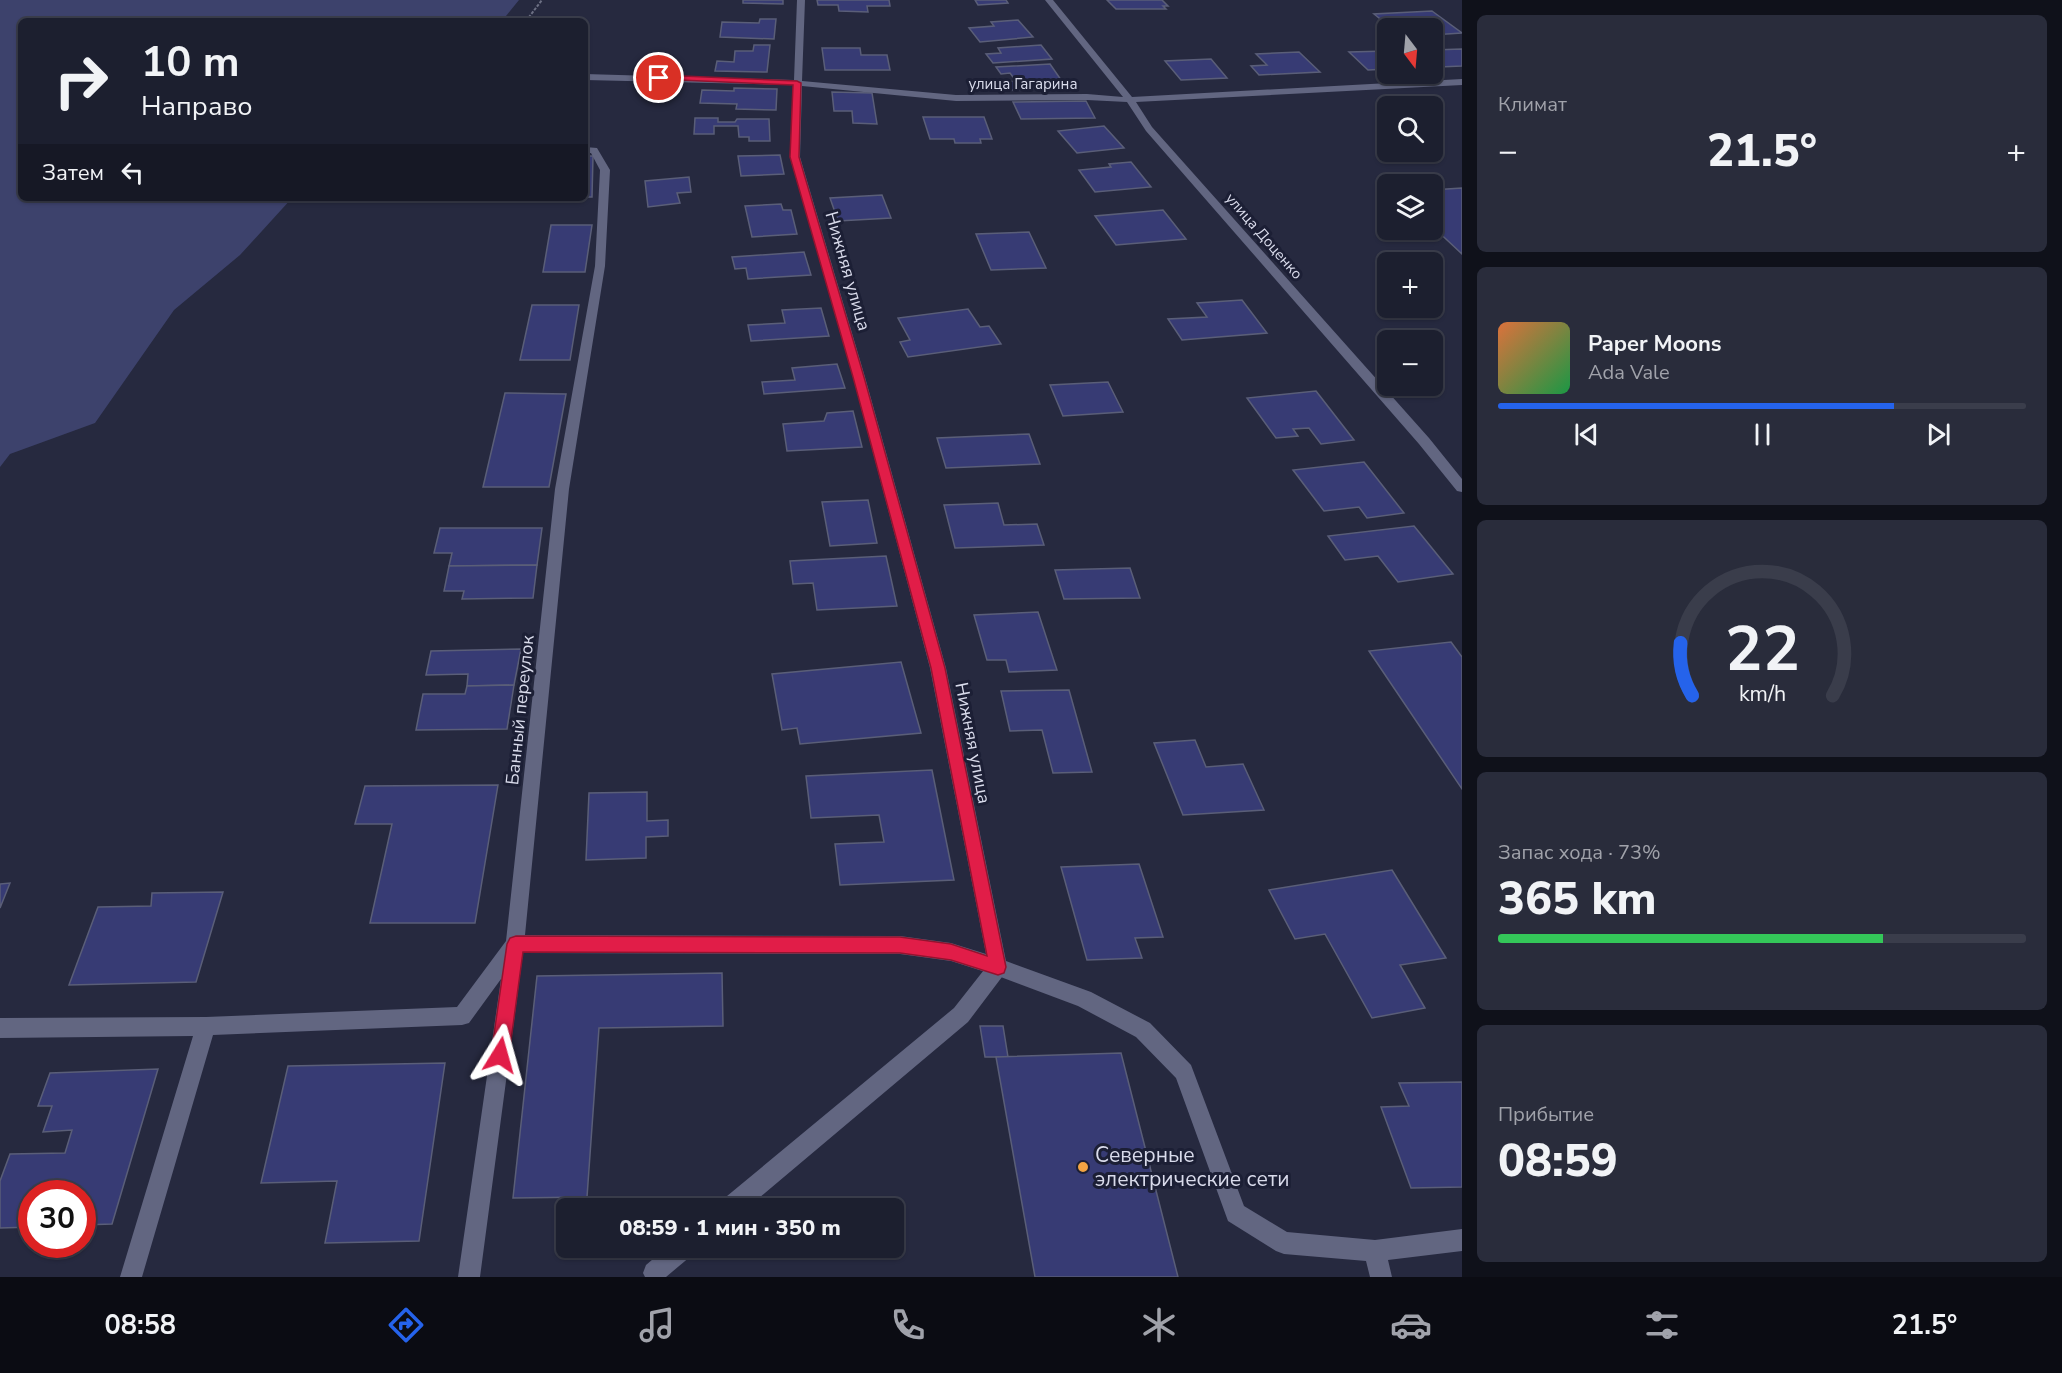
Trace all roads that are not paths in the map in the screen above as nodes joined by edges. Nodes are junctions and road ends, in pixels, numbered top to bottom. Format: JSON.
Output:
{"nodes":[{"id":1,"x":801,"y":0,"type":"edge"},
{"id":2,"x":1049,"y":0,"type":"edge"},
{"id":3,"x":588,"y":77,"type":"edge"},
{"id":4,"x":1462,"y":82,"type":"edge"},
{"id":5,"x":797,"y":83,"type":"junction"},
{"id":6,"x":1130,"y":100,"type":"junction"},
{"id":7,"x":590,"y":150,"type":"edge"},
{"id":8,"x":1462,"y":488,"type":"edge"},
{"id":9,"x":516,"y":944,"type":"junction"},
{"id":10,"x":998,"y":967,"type":"junction"},
{"id":11,"x":206,"y":1026,"type":"junction"},
{"id":12,"x":0,"y":1028,"type":"edge"},
{"id":13,"x":742,"y":1198,"type":"edge"},
{"id":14,"x":1462,"y":1240,"type":"edge"},
{"id":15,"x":1375,"y":1251,"type":"junction"},
{"id":16,"x":671,"y":1258,"type":"edge"},
{"id":17,"x":654,"y":1273,"type":"dead end"},
{"id":18,"x":131,"y":1277,"type":"edge"},
{"id":19,"x":469,"y":1277,"type":"edge"},
{"id":20,"x":1381,"y":1277,"type":"edge"}],
"edges":[{"from":1,"to":5,"type":"street","name":"Нижняя улица"},
{"from":2,"to":6,"type":"street","name":"улица Доценко"},
{"from":3,"to":5,"type":"street","name":"улица Гагарина"},
{"from":4,"to":6,"type":"street","name":"улица Гагарина"},
{"from":5,"to":6,"type":"street","name":"улица Гагарина"},
{"from":5,"to":10,"type":"street","name":"Нижняя улица"},
{"from":6,"to":8,"type":"street","name":"улица Доценко"},
{"from":7,"to":9,"type":"street","name":"Банный переулок"},
{"from":9,"to":10,"type":"street"},
{"from":9,"to":11,"type":"street"},
{"from":9,"to":19,"type":"street","name":"Банный переулок"},
{"from":10,"to":13,"type":"street"},
{"from":10,"to":15,"type":"street"},
{"from":11,"to":12,"type":"street"},
{"from":11,"to":18,"type":"street"},
{"from":14,"to":15,"type":"street"},
{"from":15,"to":20,"type":"street"},
{"from":16,"to":17,"type":"street"}]}
